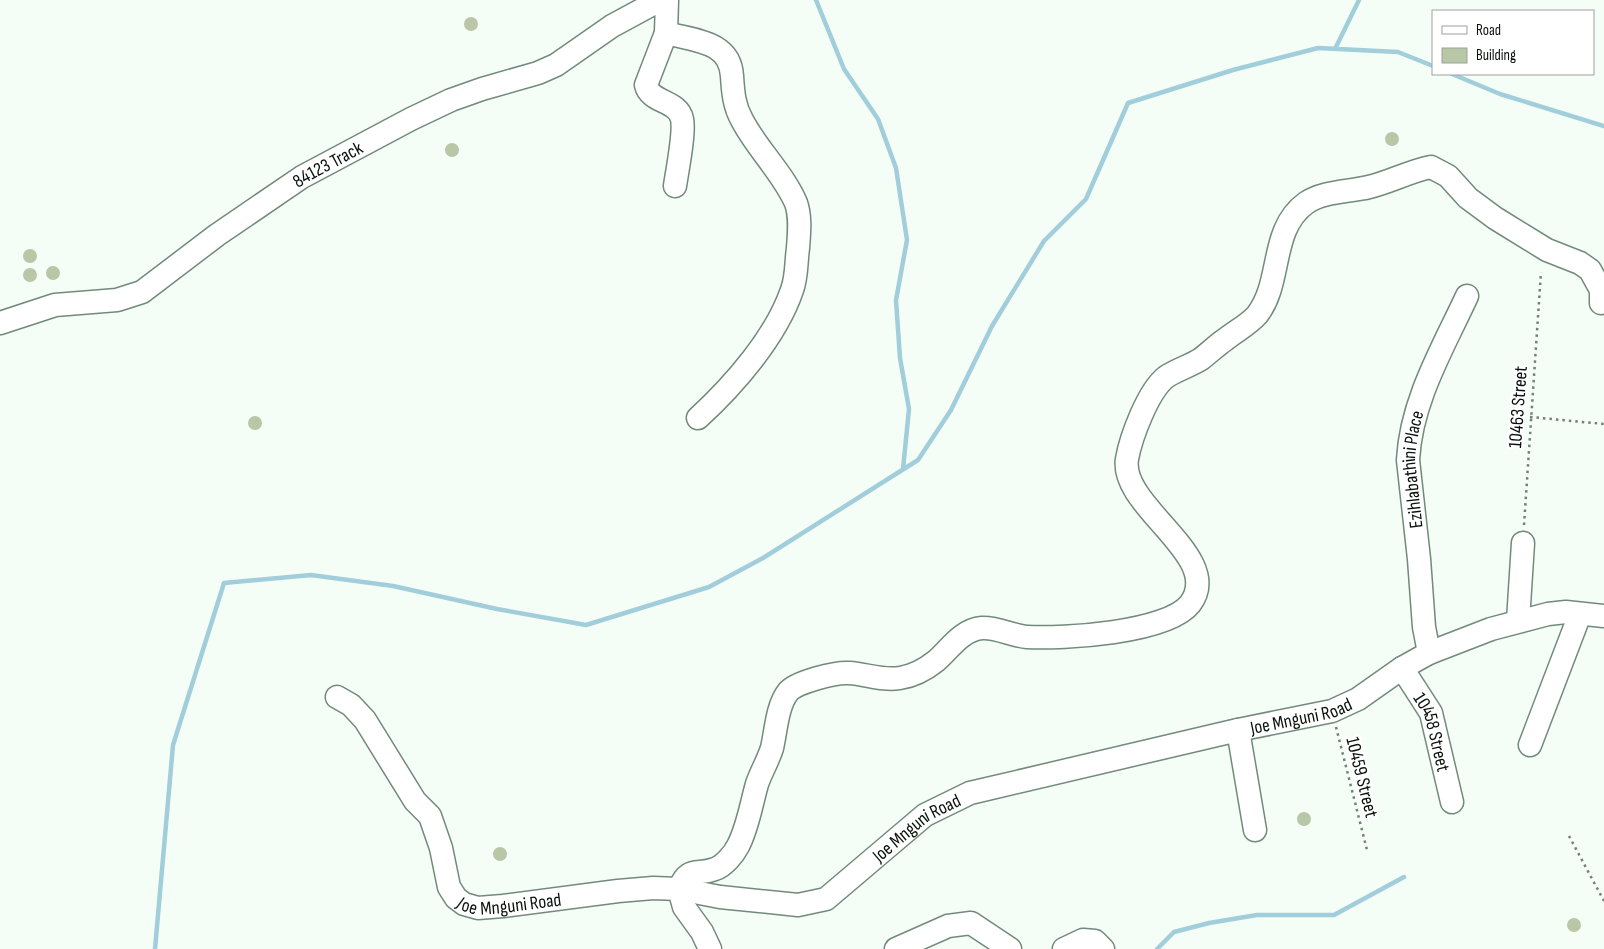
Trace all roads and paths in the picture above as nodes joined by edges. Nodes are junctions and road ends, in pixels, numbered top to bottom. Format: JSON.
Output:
{"nodes":[{"id":1,"x":660,"y":0,"type":"edge"},
{"id":2,"x":667,"y":0,"type":"edge"},
{"id":3,"x":666,"y":33,"type":"junction"},
{"id":4,"x":675,"y":186,"type":"dead end"},
{"id":5,"x":1541,"y":272,"type":"dead end"},
{"id":6,"x":1467,"y":296,"type":"dead end"},
{"id":7,"x":1601,"y":303,"type":"dead end"},
{"id":8,"x":0,"y":323,"type":"edge"},
{"id":9,"x":1530,"y":417,"type":"junction"},
{"id":10,"x":698,"y":418,"type":"dead end"},
{"id":11,"x":1604,"y":424,"type":"edge"},
{"id":12,"x":1523,"y":543,"type":"joint"},
{"id":13,"x":1580,"y":614,"type":"junction"},
{"id":14,"x":1604,"y":616,"type":"edge"},
{"id":15,"x":1518,"y":621,"type":"junction"},
{"id":16,"x":1429,"y":652,"type":"junction"},
{"id":17,"x":1402,"y":668,"type":"junction"},
{"id":18,"x":337,"y":697,"type":"dead end"},
{"id":19,"x":1332,"y":711,"type":"junction"},
{"id":20,"x":1238,"y":730,"type":"junction"},
{"id":21,"x":1530,"y":746,"type":"dead end"},
{"id":22,"x":1452,"y":802,"type":"dead end"},
{"id":23,"x":1254,"y":830,"type":"dead end"},
{"id":24,"x":1568,"y":836,"type":"dead end"},
{"id":25,"x":1367,"y":850,"type":"dead end"},
{"id":26,"x":679,"y":890,"type":"junction"},
{"id":27,"x":1604,"y":901,"type":"edge"},
{"id":28,"x":710,"y":949,"type":"edge"},
{"id":29,"x":896,"y":949,"type":"edge"},
{"id":30,"x":1010,"y":949,"type":"edge"},
{"id":31,"x":1064,"y":949,"type":"edge"},
{"id":32,"x":1103,"y":949,"type":"edge"}],
"edges":[{"from":1,"to":8,"type":"street","name":"84123 Track"},
{"from":2,"to":3,"type":"street"},
{"from":3,"to":4,"type":"street"},
{"from":3,"to":10,"type":"street"},
{"from":5,"to":9,"type":"path","name":"10463 Street"},
{"from":6,"to":16,"type":"street","name":"Ezihlabathini Place"},
{"from":7,"to":26,"type":"street"},
{"from":9,"to":11,"type":"path"},
{"from":9,"to":12,"type":"path","name":"10463 Street"},
{"from":12,"to":15,"type":"street"},
{"from":13,"to":14,"type":"street","name":"Joe Mnguni Road"},
{"from":13,"to":15,"type":"street","name":"Joe Mnguni Road"},
{"from":13,"to":21,"type":"street"},
{"from":15,"to":16,"type":"street","name":"Joe Mnguni Road"},
{"from":16,"to":17,"type":"street","name":"Joe Mnguni Road"},
{"from":17,"to":19,"type":"street","name":"Joe Mnguni Road"},
{"from":17,"to":22,"type":"street","name":"10458 Street"},
{"from":18,"to":26,"type":"street","name":"Joe Mnguni Road"},
{"from":19,"to":20,"type":"street","name":"Joe Mnguni Road"},
{"from":19,"to":25,"type":"path","name":"10459 Street"},
{"from":20,"to":23,"type":"street"},
{"from":20,"to":26,"type":"street","name":"Joe Mnguni Road"},
{"from":24,"to":27,"type":"path"},
{"from":26,"to":28,"type":"street"},
{"from":29,"to":30,"type":"street"},
{"from":31,"to":32,"type":"street"}]}
